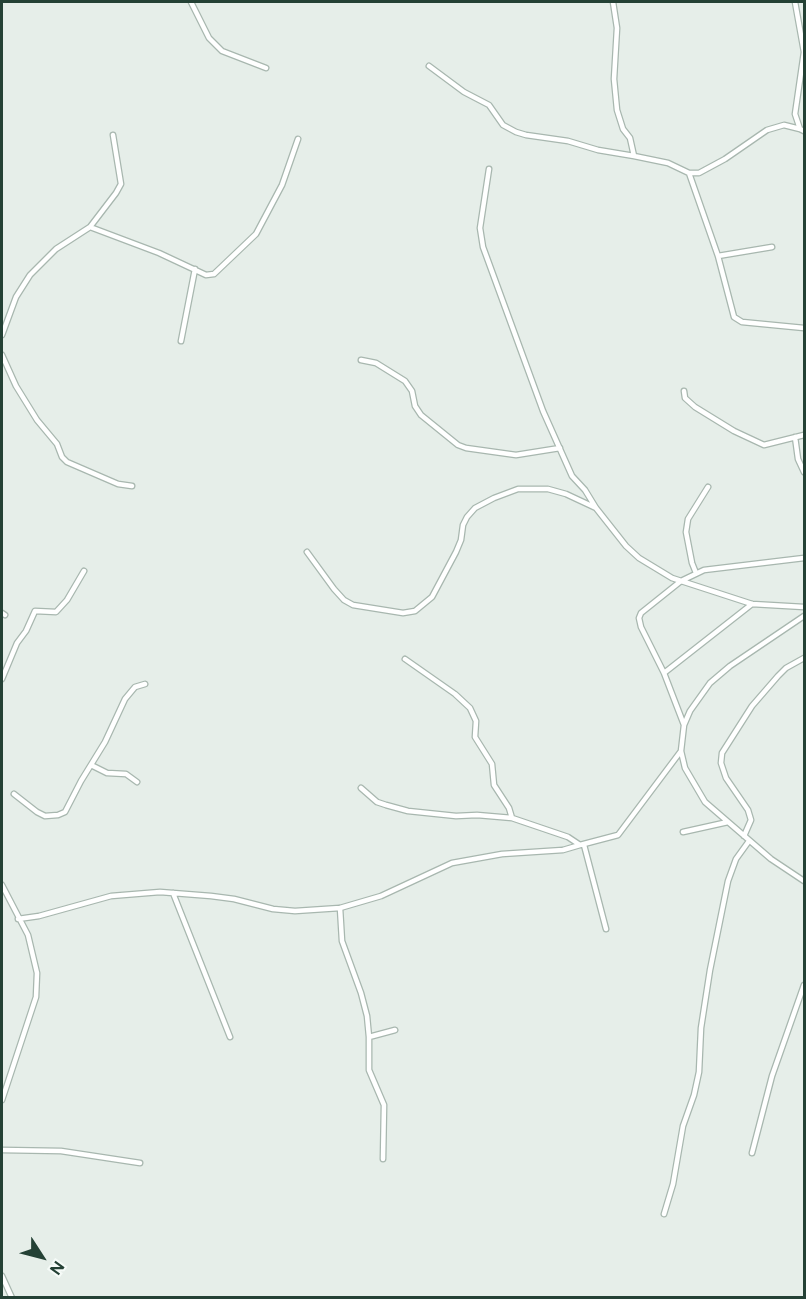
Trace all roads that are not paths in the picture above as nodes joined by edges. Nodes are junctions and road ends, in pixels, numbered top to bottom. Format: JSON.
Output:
{"nodes":[{"id":1,"x":191,"y":2,"type":"edge"},
{"id":2,"x":614,"y":2,"type":"edge"},
{"id":3,"x":795,"y":2,"type":"edge"},
{"id":4,"x":429,"y":66,"type":"dead end"},
{"id":5,"x":267,"y":68,"type":"dead end"},
{"id":6,"x":802,"y":130,"type":"edge"},
{"id":7,"x":113,"y":135,"type":"dead end"},
{"id":8,"x":298,"y":139,"type":"dead end"},
{"id":9,"x":634,"y":156,"type":"junction"},
{"id":10,"x":489,"y":169,"type":"dead end"},
{"id":11,"x":689,"y":173,"type":"junction"},
{"id":12,"x":90,"y":227,"type":"junction"},
{"id":13,"x":772,"y":247,"type":"dead end"},
{"id":14,"x":718,"y":256,"type":"junction"},
{"id":15,"x":195,"y":269,"type":"junction"},
{"id":16,"x":804,"y":328,"type":"edge"},
{"id":17,"x":2,"y":335,"type":"edge"},
{"id":18,"x":180,"y":341,"type":"dead end"},
{"id":19,"x":2,"y":355,"type":"edge"},
{"id":20,"x":361,"y":360,"type":"dead end"},
{"id":21,"x":684,"y":391,"type":"dead end"},
{"id":22,"x":804,"y":435,"type":"edge"},
{"id":23,"x":795,"y":437,"type":"junction"},
{"id":24,"x":560,"y":448,"type":"junction"},
{"id":25,"x":804,"y":472,"type":"edge"},
{"id":26,"x":132,"y":486,"type":"dead end"},
{"id":27,"x":708,"y":487,"type":"dead end"},
{"id":28,"x":596,"y":508,"type":"junction"},
{"id":29,"x":307,"y":552,"type":"dead end"},
{"id":30,"x":804,"y":558,"type":"edge"},
{"id":31,"x":84,"y":572,"type":"dead end"},
{"id":32,"x":696,"y":573,"type":"junction"},
{"id":33,"x":681,"y":581,"type":"junction"},
{"id":34,"x":752,"y":604,"type":"junction"},
{"id":35,"x":804,"y":607,"type":"edge"},
{"id":36,"x":804,"y":616,"type":"edge"},
{"id":37,"x":804,"y":658,"type":"edge"},
{"id":38,"x":405,"y":659,"type":"dead end"},
{"id":39,"x":664,"y":673,"type":"junction"},
{"id":40,"x":2,"y":679,"type":"edge"},
{"id":41,"x":145,"y":684,"type":"dead end"},
{"id":42,"x":684,"y":725,"type":"junction"},
{"id":43,"x":681,"y":751,"type":"junction"},
{"id":44,"x":91,"y":765,"type":"junction"},
{"id":45,"x":137,"y":782,"type":"dead end"},
{"id":46,"x":360,"y":788,"type":"dead end"},
{"id":47,"x":14,"y":794,"type":"dead end"},
{"id":48,"x":512,"y":818,"type":"junction"},
{"id":49,"x":728,"y":822,"type":"junction"},
{"id":50,"x":683,"y":832,"type":"dead end"},
{"id":51,"x":744,"y":836,"type":"junction"},
{"id":52,"x":749,"y":841,"type":"junction"},
{"id":53,"x":582,"y":845,"type":"junction"},
{"id":54,"x":804,"y":881,"type":"edge"},
{"id":55,"x":2,"y":885,"type":"edge"},
{"id":56,"x":173,"y":893,"type":"junction"},
{"id":57,"x":340,"y":908,"type":"junction"},
{"id":58,"x":18,"y":919,"type":"junction"},
{"id":59,"x":606,"y":929,"type":"dead end"},
{"id":60,"x":804,"y":985,"type":"edge"},
{"id":61,"x":395,"y":1030,"type":"dead end"},
{"id":62,"x":230,"y":1036,"type":"dead end"},
{"id":63,"x":369,"y":1036,"type":"junction"},
{"id":64,"x":2,"y":1100,"type":"edge"},
{"id":65,"x":2,"y":1150,"type":"edge"},
{"id":66,"x":752,"y":1153,"type":"dead end"},
{"id":67,"x":383,"y":1159,"type":"dead end"},
{"id":68,"x":140,"y":1163,"type":"dead end"},
{"id":69,"x":664,"y":1214,"type":"dead end"},
{"id":70,"x":2,"y":1276,"type":"edge"},
{"id":71,"x":12,"y":1298,"type":"edge"}],
"edges":[{"from":1,"to":5,"type":"street"},
{"from":2,"to":9,"type":"street"},
{"from":3,"to":6,"type":"street"},
{"from":4,"to":9,"type":"street"},
{"from":6,"to":11,"type":"street"},
{"from":7,"to":12,"type":"street"},
{"from":8,"to":15,"type":"street"},
{"from":9,"to":11,"type":"street"},
{"from":10,"to":24,"type":"street"},
{"from":11,"to":14,"type":"street"},
{"from":12,"to":15,"type":"street"},
{"from":12,"to":17,"type":"street"},
{"from":13,"to":14,"type":"street"},
{"from":14,"to":16,"type":"street"},
{"from":15,"to":18,"type":"street"},
{"from":19,"to":26,"type":"street"},
{"from":20,"to":24,"type":"street"},
{"from":21,"to":23,"type":"street"},
{"from":22,"to":23,"type":"street"},
{"from":23,"to":25,"type":"street"},
{"from":24,"to":28,"type":"street"},
{"from":27,"to":32,"type":"street"},
{"from":28,"to":29,"type":"street"},
{"from":28,"to":33,"type":"street"},
{"from":30,"to":32,"type":"street"},
{"from":31,"to":40,"type":"street"},
{"from":32,"to":33,"type":"street"},
{"from":33,"to":34,"type":"street"},
{"from":33,"to":39,"type":"street"},
{"from":34,"to":35,"type":"street"},
{"from":34,"to":39,"type":"street"},
{"from":36,"to":42,"type":"street"},
{"from":37,"to":51,"type":"street"},
{"from":38,"to":48,"type":"street"},
{"from":39,"to":42,"type":"street"},
{"from":41,"to":44,"type":"street"},
{"from":42,"to":43,"type":"street"},
{"from":43,"to":49,"type":"street"},
{"from":43,"to":53,"type":"street"},
{"from":44,"to":45,"type":"street"},
{"from":44,"to":47,"type":"street"},
{"from":46,"to":48,"type":"street"},
{"from":48,"to":53,"type":"street"},
{"from":49,"to":50,"type":"street"},
{"from":49,"to":51,"type":"street"},
{"from":51,"to":52,"type":"street"},
{"from":52,"to":54,"type":"street"},
{"from":52,"to":69,"type":"street"},
{"from":53,"to":57,"type":"street"},
{"from":53,"to":59,"type":"street"},
{"from":55,"to":58,"type":"street"},
{"from":56,"to":57,"type":"street"},
{"from":56,"to":58,"type":"street"},
{"from":56,"to":62,"type":"street"},
{"from":57,"to":63,"type":"street"},
{"from":58,"to":64,"type":"street"},
{"from":60,"to":66,"type":"street"},
{"from":61,"to":63,"type":"street"},
{"from":63,"to":67,"type":"street"},
{"from":65,"to":68,"type":"street"},
{"from":70,"to":71,"type":"street"}]}
